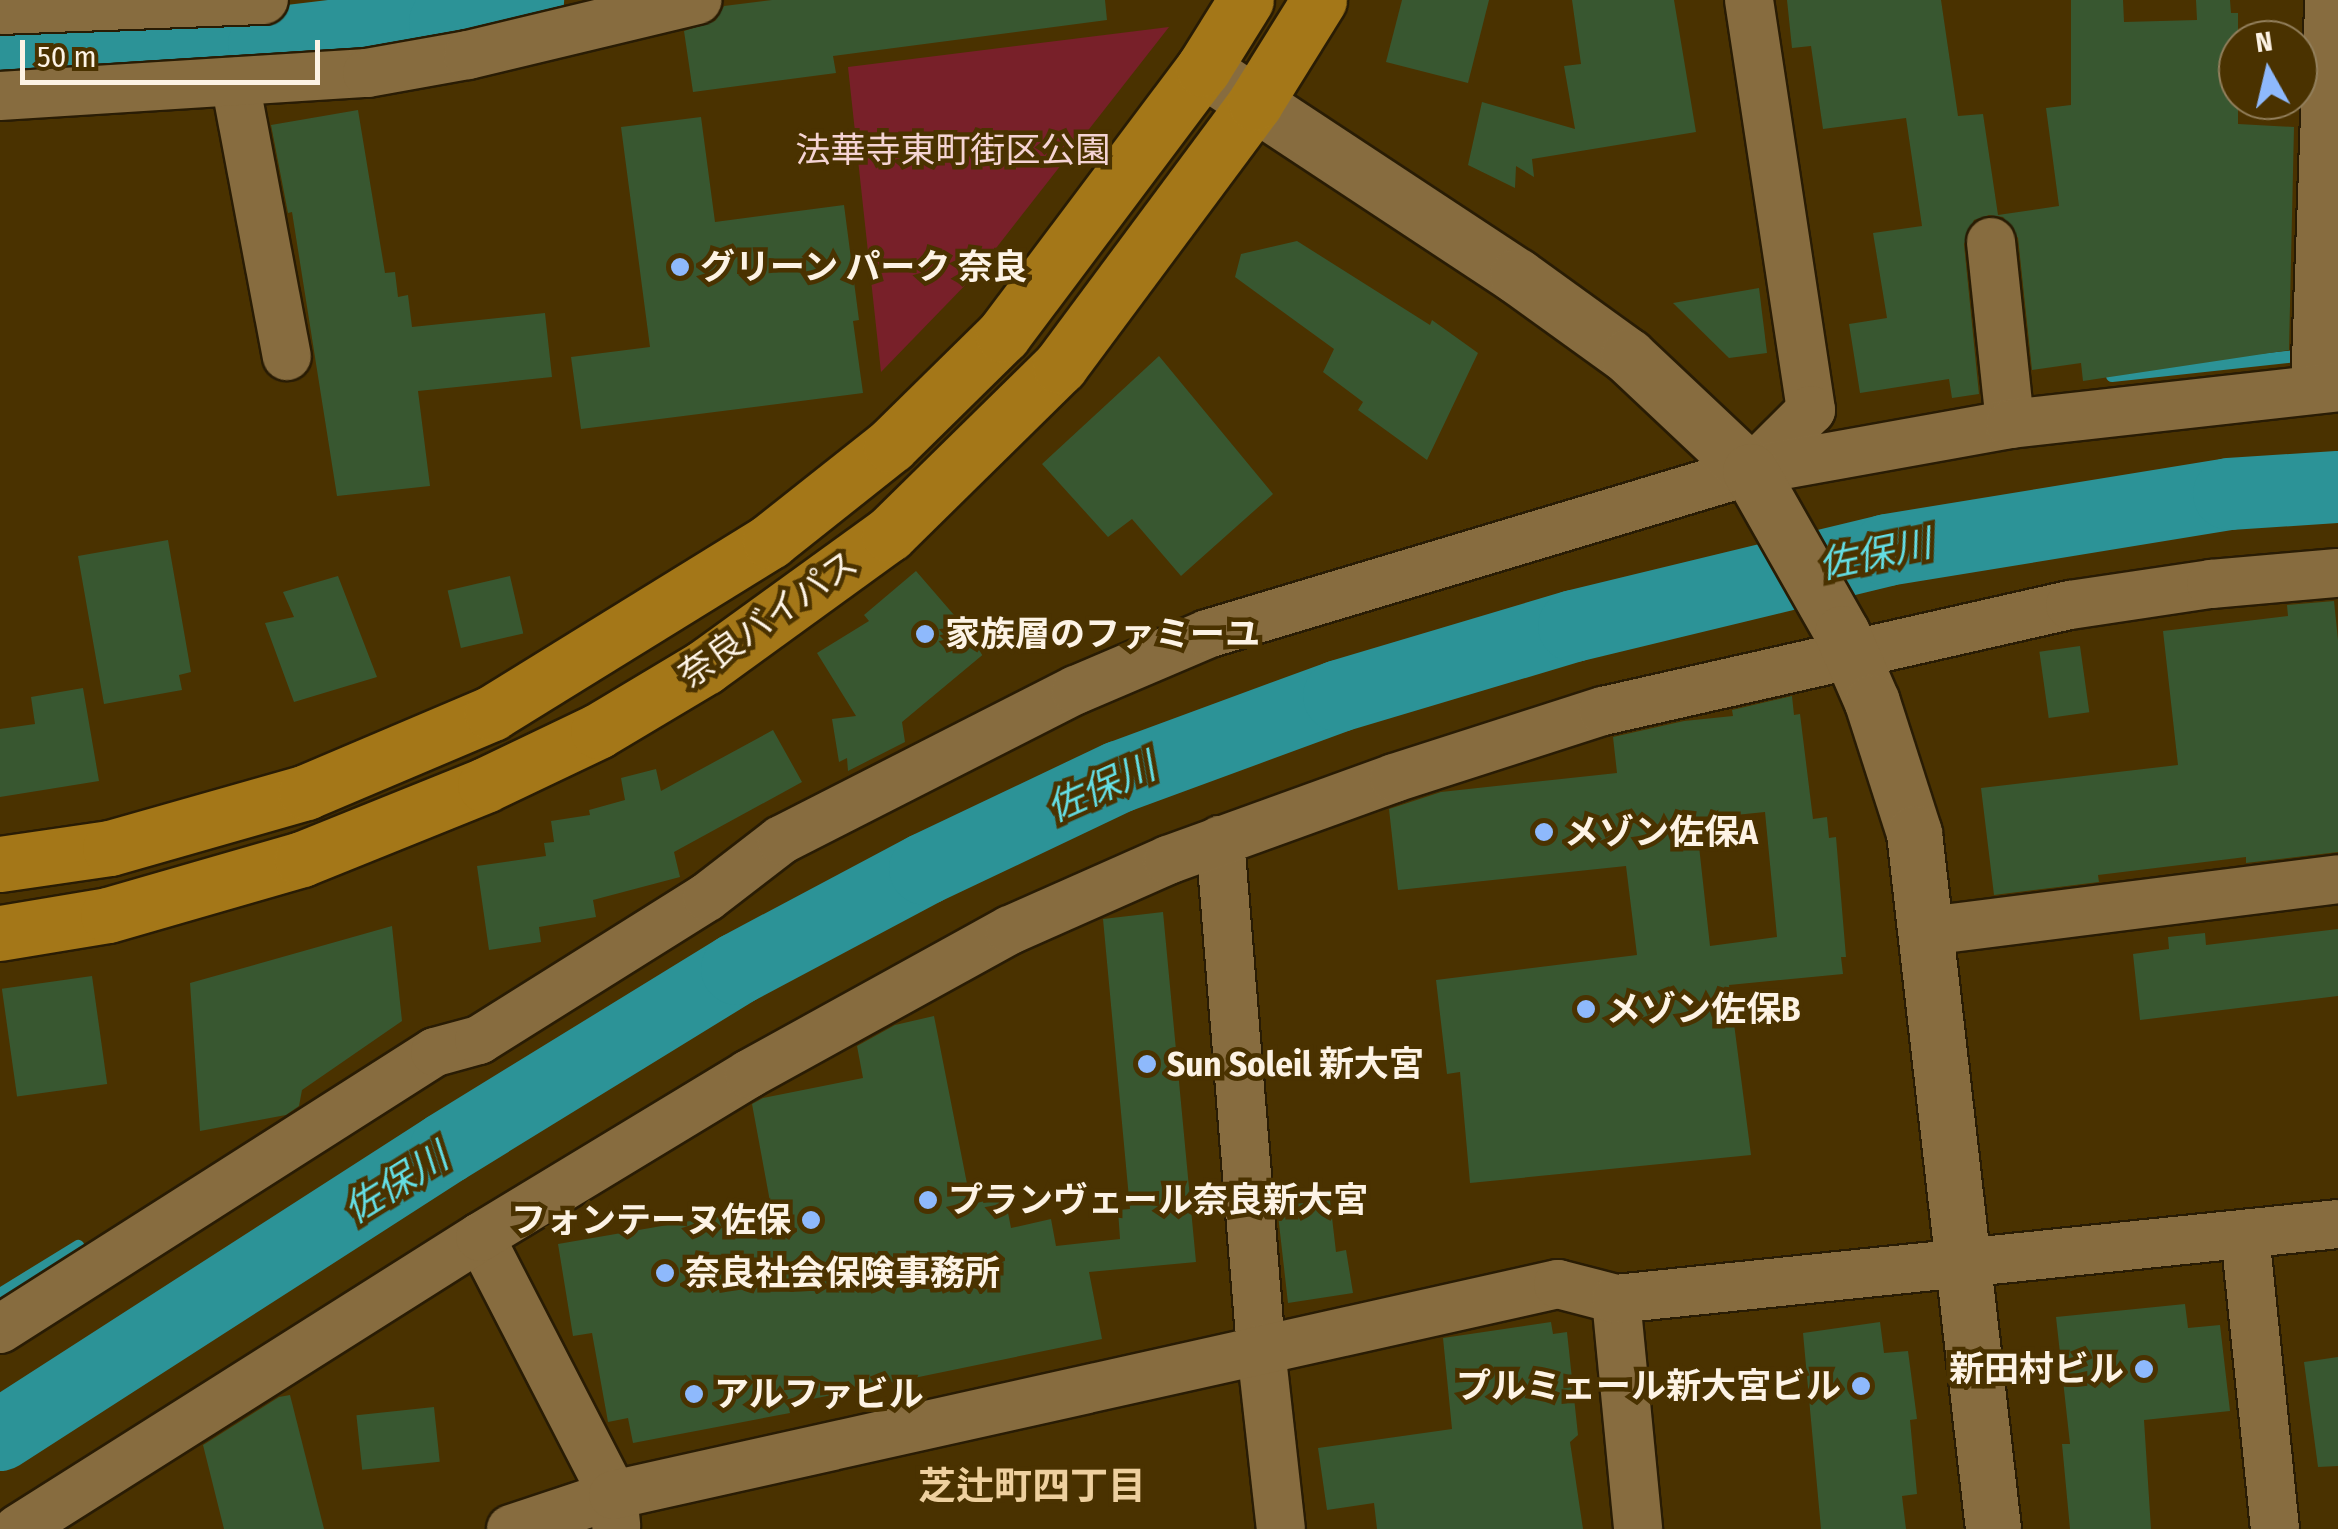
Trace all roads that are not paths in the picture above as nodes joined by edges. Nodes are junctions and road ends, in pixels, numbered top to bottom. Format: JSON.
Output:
{"nodes":[{"id":1,"x":264,"y":0,"type":"edge"},
{"id":2,"x":697,"y":0,"type":"edge"},
{"id":3,"x":1246,"y":0,"type":"edge"},
{"id":4,"x":1319,"y":0,"type":"edge"},
{"id":5,"x":1748,"y":0,"type":"edge"},
{"id":6,"x":2329,"y":0,"type":"edge"},
{"id":7,"x":0,"y":10,"type":"edge"},
{"id":8,"x":1204,"y":69,"type":"junction"},
{"id":9,"x":235,"y":82,"type":"junction"},
{"id":10,"x":0,"y":96,"type":"edge"},
{"id":11,"x":1255,"y":103,"type":"junction"},
{"id":12,"x":1991,"y":242,"type":"dead end"},
{"id":13,"x":287,"y":356,"type":"dead end"},
{"id":14,"x":2326,"y":388,"type":"edge"},
{"id":15,"x":2010,"y":424,"type":"junction"},
{"id":16,"x":1758,"y":487,"type":"junction"},
{"id":17,"x":2338,"y":574,"type":"edge"},
{"id":18,"x":1846,"y":643,"type":"junction"},
{"id":19,"x":1220,"y":840,"type":"junction"},
{"id":20,"x":0,"y":864,"type":"edge"},
{"id":21,"x":2338,"y":879,"type":"edge"},
{"id":22,"x":1928,"y":931,"type":"junction"},
{"id":23,"x":0,"y":932,"type":"edge"},
{"id":24,"x":2338,"y":1224,"type":"edge"},
{"id":25,"x":2245,"y":1234,"type":"junction"},
{"id":26,"x":480,"y":1237,"type":"junction"},
{"id":27,"x":1964,"y":1262,"type":"junction"},
{"id":28,"x":1616,"y":1299,"type":"junction"},
{"id":29,"x":0,"y":1329,"type":"edge"},
{"id":30,"x":1262,"y":1349,"type":"junction"},
{"id":31,"x":615,"y":1512,"type":"edge"},
{"id":32,"x":18,"y":1529,"type":"edge"},
{"id":33,"x":512,"y":1529,"type":"edge"},
{"id":34,"x":1281,"y":1529,"type":"edge"},
{"id":35,"x":1638,"y":1529,"type":"edge"},
{"id":36,"x":1993,"y":1529,"type":"edge"},
{"id":37,"x":2275,"y":1529,"type":"edge"}],
"edges":[{"from":1,"to":7,"type":"street"},
{"from":2,"to":9,"type":"street"},
{"from":3,"to":8,"type":"highway","name":"奈良バイパス"},
{"from":4,"to":11,"type":"highway","name":"奈良バイパス"},
{"from":5,"to":16,"type":"street"},
{"from":6,"to":14,"type":"street"},
{"from":8,"to":11,"type":"street"},
{"from":8,"to":20,"type":"highway","name":"奈良バイパス"},
{"from":9,"to":10,"type":"street"},
{"from":9,"to":13,"type":"street"},
{"from":11,"to":16,"type":"street"},
{"from":11,"to":23,"type":"highway","name":"奈良バイパス"},
{"from":12,"to":15,"type":"street"},
{"from":14,"to":15,"type":"street"},
{"from":15,"to":16,"type":"street"},
{"from":16,"to":18,"type":"street"},
{"from":16,"to":29,"type":"street"},
{"from":17,"to":18,"type":"street"},
{"from":18,"to":19,"type":"street"},
{"from":18,"to":22,"type":"street"},
{"from":19,"to":26,"type":"street"},
{"from":19,"to":30,"type":"street"},
{"from":21,"to":22,"type":"street"},
{"from":22,"to":27,"type":"street"},
{"from":24,"to":25,"type":"street"},
{"from":25,"to":27,"type":"street"},
{"from":25,"to":37,"type":"street"},
{"from":26,"to":31,"type":"street"},
{"from":26,"to":32,"type":"street"},
{"from":27,"to":28,"type":"street"},
{"from":27,"to":36,"type":"street"},
{"from":28,"to":30,"type":"street"},
{"from":28,"to":35,"type":"street"},
{"from":30,"to":31,"type":"street"},
{"from":30,"to":34,"type":"street"},
{"from":31,"to":33,"type":"street"}]}
